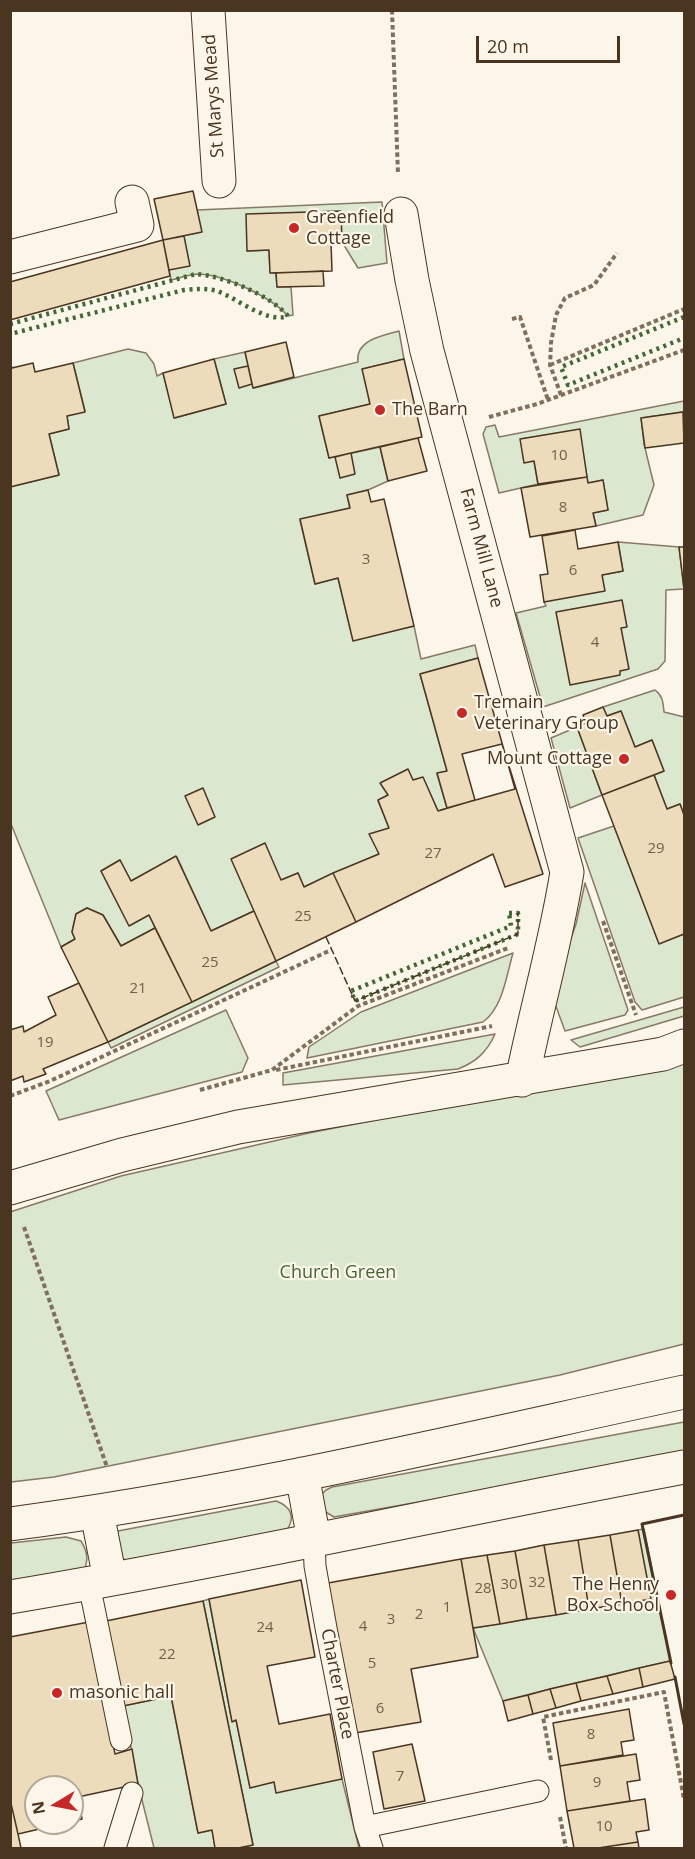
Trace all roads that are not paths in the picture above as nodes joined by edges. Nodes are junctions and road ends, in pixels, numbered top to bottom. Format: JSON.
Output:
{"nodes":[{"id":1,"x":208,"y":10,"type":"edge"},
{"id":2,"x":219,"y":181,"type":"dead end"},
{"id":3,"x":132,"y":202,"type":"dead end"},
{"id":4,"x":402,"y":214,"type":"road end"},
{"id":5,"x":10,"y":257,"type":"edge"},
{"id":6,"x":684,"y":1046,"type":"edge"},
{"id":7,"x":522,"y":1080,"type":"junction"},
{"id":8,"x":10,"y":1188,"type":"edge"},
{"id":9,"x":684,"y":1392,"type":"edge"},
{"id":10,"x":684,"y":1467,"type":"edge"},
{"id":11,"x":302,"y":1474,"type":"junction"},
{"id":12,"x":97,"y":1513,"type":"junction"},
{"id":13,"x":10,"y":1524,"type":"edge"},
{"id":14,"x":314,"y":1540,"type":"junction"},
{"id":15,"x":100,"y":1581,"type":"junction"},
{"id":16,"x":10,"y":1597,"type":"edge"},
{"id":17,"x":121,"y":1740,"type":"dead end"},
{"id":18,"x":538,"y":1791,"type":"dead end"},
{"id":19,"x":132,"y":1793,"type":"dead end"},
{"id":20,"x":365,"y":1827,"type":"junction"},
{"id":21,"x":116,"y":1848,"type":"edge"},
{"id":22,"x":372,"y":1848,"type":"edge"}],
"edges":[{"from":1,"to":2,"type":"street","name":"St Marys Mead"},
{"from":3,"to":5,"type":"street"},
{"from":4,"to":7,"type":"street","name":"Farm Mill Lane"},
{"from":6,"to":7,"type":"street"},
{"from":7,"to":8,"type":"street"},
{"from":9,"to":11,"type":"street"},
{"from":10,"to":14,"type":"street"},
{"from":11,"to":12,"type":"street"},
{"from":11,"to":14,"type":"street"},
{"from":12,"to":13,"type":"street"},
{"from":12,"to":15,"type":"street"},
{"from":14,"to":15,"type":"street"},
{"from":14,"to":20,"type":"lane","name":"Charter Place"},
{"from":15,"to":16,"type":"street"},
{"from":15,"to":17,"type":"lane"},
{"from":18,"to":20,"type":"lane"},
{"from":19,"to":21,"type":"lane"},
{"from":20,"to":22,"type":"lane","name":"Charter Place"}]}
